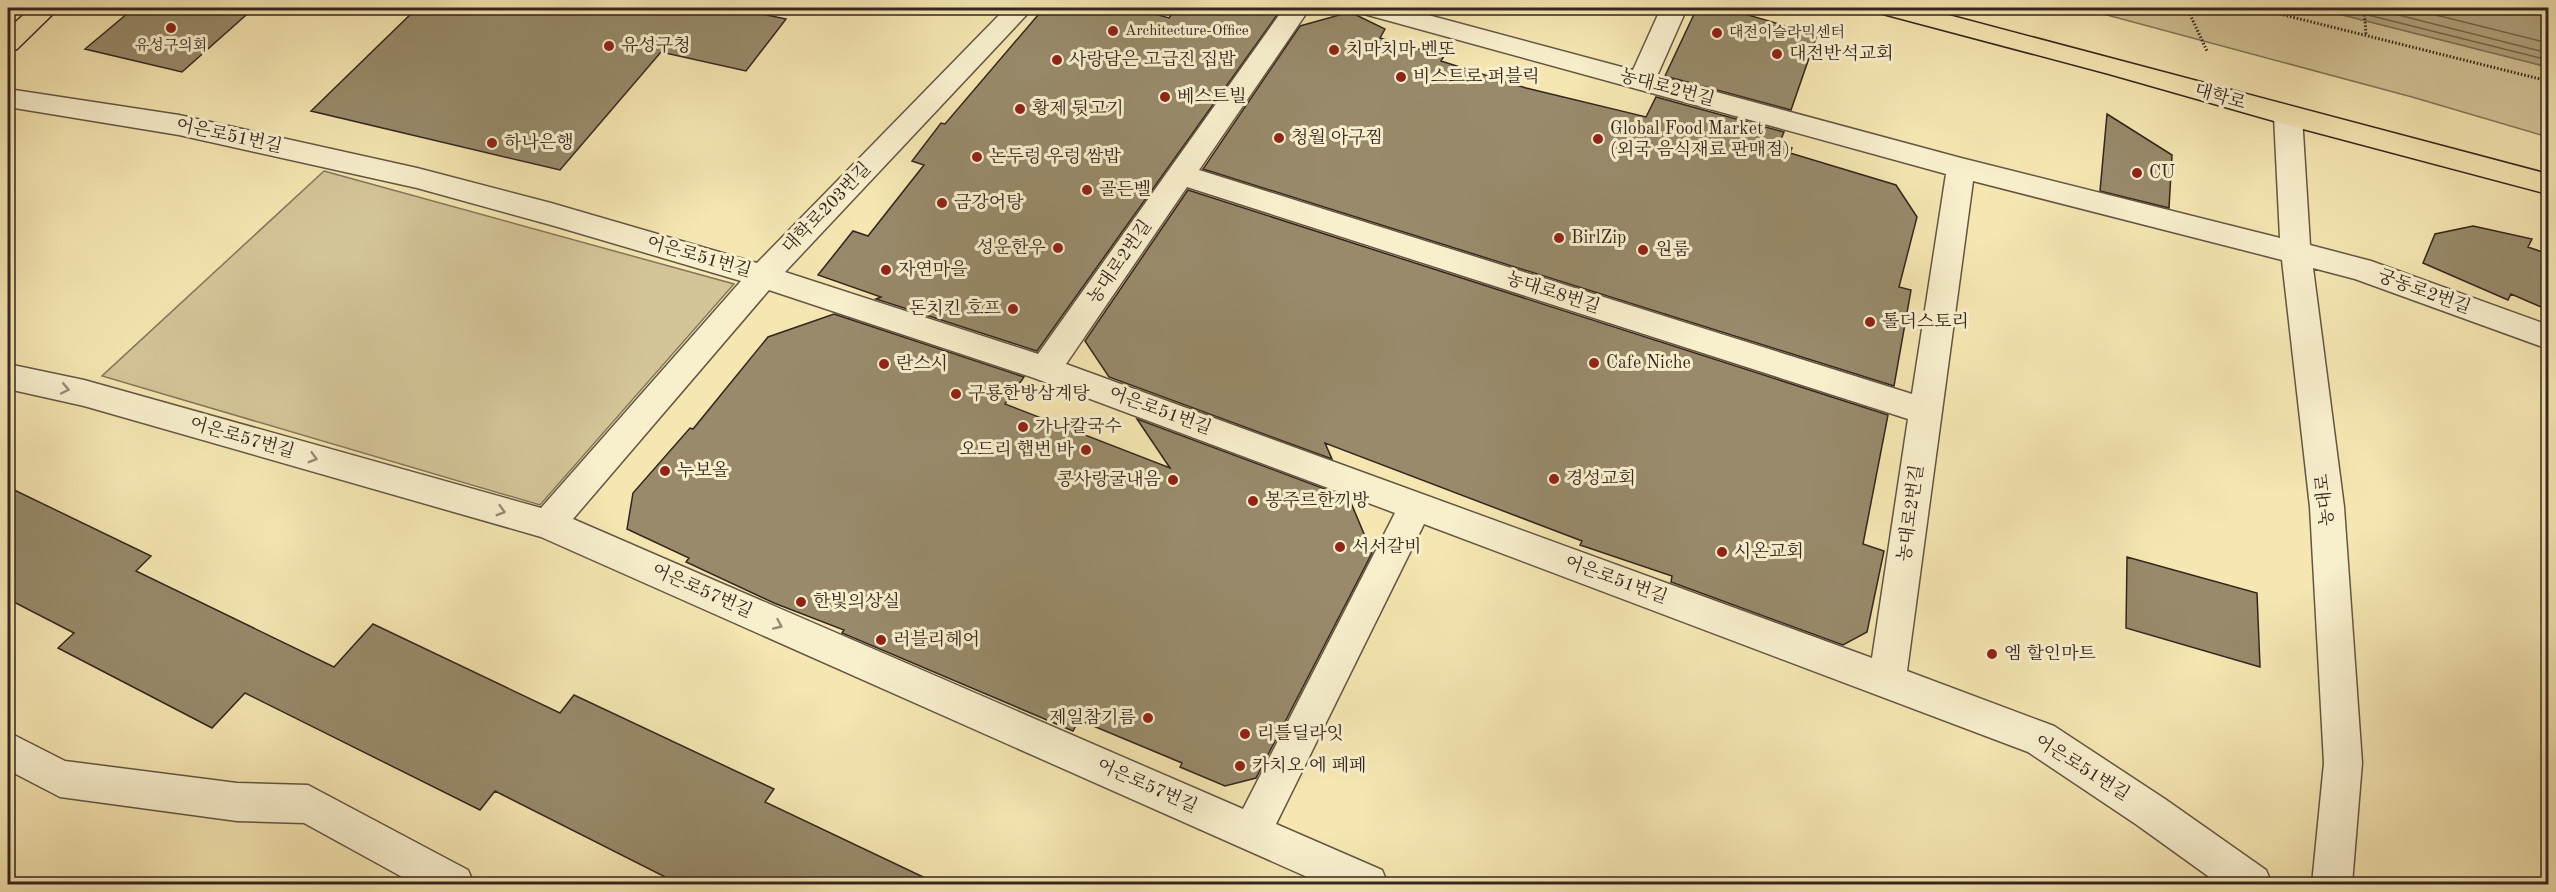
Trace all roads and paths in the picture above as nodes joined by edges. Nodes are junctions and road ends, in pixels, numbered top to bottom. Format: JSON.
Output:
{"nodes":[{"id":1,"x":46,"y":8,"type":"edge"},
{"id":2,"x":1020,"y":8,"type":"edge"},
{"id":3,"x":1297,"y":8,"type":"edge"},
{"id":4,"x":1373,"y":8,"type":"edge"},
{"id":5,"x":1674,"y":8,"type":"edge"},
{"id":6,"x":1892,"y":8,"type":"edge"},
{"id":7,"x":2187,"y":8,"type":"edge"},
{"id":8,"x":2256,"y":8,"type":"edge"},
{"id":9,"x":2357,"y":8,"type":"edge"},
{"id":10,"x":2364,"y":8,"type":"edge"},
{"id":11,"x":2366,"y":14,"type":"junction"},
{"id":12,"x":2366,"y":34,"type":"junction"},
{"id":13,"x":8,"y":43,"type":"edge"},
{"id":14,"x":2207,"y":51,"type":"dead end"},
{"id":15,"x":1641,"y":81,"type":"junction"},
{"id":16,"x":2548,"y":81,"type":"edge"},
{"id":17,"x":8,"y":98,"type":"edge"},
{"id":18,"x":2288,"y":116,"type":"junction"},
{"id":19,"x":1961,"y":168,"type":"junction"},
{"id":20,"x":1181,"y":175,"type":"junction"},
{"id":21,"x":2548,"y":184,"type":"edge"},
{"id":22,"x":2296,"y":255,"type":"junction"},
{"id":23,"x":762,"y":276,"type":"junction"},
{"id":24,"x":2548,"y":337,"type":"edge"},
{"id":25,"x":1045,"y":369,"type":"junction"},
{"id":26,"x":8,"y":377,"type":"edge"},
{"id":27,"x":1925,"y":411,"type":"junction"},
{"id":28,"x":1416,"y":506,"type":"junction"},
{"id":29,"x":548,"y":524,"type":"junction"},
{"id":30,"x":1887,"y":680,"type":"junction"},
{"id":31,"x":8,"y":750,"type":"edge"},
{"id":32,"x":1252,"y":832,"type":"junction"},
{"id":33,"x":454,"y":885,"type":"edge"},
{"id":34,"x":1368,"y":885,"type":"edge"},
{"id":35,"x":2252,"y":885,"type":"edge"},
{"id":36,"x":2332,"y":885,"type":"edge"}],
"edges":[{"from":1,"to":13,"type":"main road"},
{"from":2,"to":23,"type":"street","name":"대학로203번길"},
{"from":3,"to":20,"type":"street","name":"농대로2번길"},
{"from":4,"to":15,"type":"street","name":"농대로2번길"},
{"from":5,"to":15,"type":"street"},
{"from":6,"to":18,"type":"main road","name":"대학로"},
{"from":7,"to":14,"type":"path"},
{"from":8,"to":12,"type":"path"},
{"from":9,"to":11,"type":"path"},
{"from":10,"to":11,"type":"path"},
{"from":11,"to":12,"type":"path"},
{"from":12,"to":16,"type":"path"},
{"from":15,"to":19,"type":"street","name":"농대로2번길"},
{"from":17,"to":23,"type":"street","name":"어은로51번길"},
{"from":18,"to":21,"type":"main road","name":"대학로"},
{"from":18,"to":22,"type":"street","name":"농대로"},
{"from":19,"to":22,"type":"street","name":"농대로2번길"},
{"from":19,"to":27,"type":"street","name":"농대로2번길"},
{"from":20,"to":25,"type":"street","name":"농대로2번길"},
{"from":20,"to":27,"type":"street","name":"농대로8번길"},
{"from":22,"to":24,"type":"street","name":"궁동로2번길"},
{"from":22,"to":36,"type":"street","name":"농대로"},
{"from":23,"to":25,"type":"street","name":"어은로51번길"},
{"from":23,"to":29,"type":"street","name":"대학로203번길"},
{"from":25,"to":28,"type":"street","name":"어은로51번길"},
{"from":26,"to":29,"type":"street","name":"어은로57번길","one_way":true},
{"from":27,"to":30,"type":"street","name":"농대로2번길"},
{"from":28,"to":30,"type":"street","name":"어은로51번길"},
{"from":28,"to":32,"type":"street"},
{"from":29,"to":32,"type":"street","name":"어은로57번길","one_way":true},
{"from":30,"to":35,"type":"street","name":"어은로51번길"},
{"from":31,"to":33,"type":"street"},
{"from":32,"to":34,"type":"street","name":"어은로57번길"}]}
